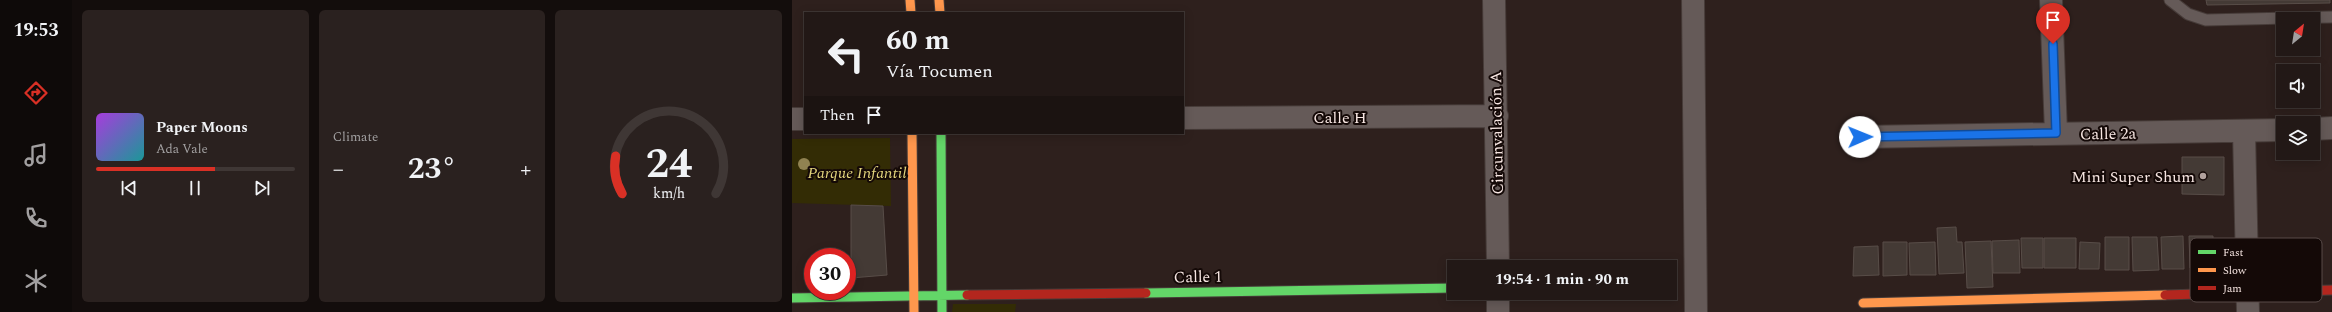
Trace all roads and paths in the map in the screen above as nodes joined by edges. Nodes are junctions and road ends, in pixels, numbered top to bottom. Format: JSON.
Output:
{"nodes":[{"id":1,"x":910,"y":0,"type":"edge"},
{"id":2,"x":940,"y":0,"type":"edge"},
{"id":3,"x":1494,"y":0,"type":"edge"},
{"id":4,"x":1693,"y":0,"type":"edge"},
{"id":5,"x":2051,"y":0,"type":"edge"},
{"id":6,"x":2170,"y":0,"type":"edge"},
{"id":7,"x":911,"y":12,"type":"edge"},
{"id":8,"x":940,"y":12,"type":"edge"},
{"id":9,"x":2332,"y":17,"type":"edge"},
{"id":10,"x":1497,"y":116,"type":"junction"},
{"id":11,"x":1184,"y":118,"type":"edge"},
{"id":12,"x":792,"y":119,"type":"edge"},
{"id":13,"x":804,"y":119,"type":"edge"},
{"id":14,"x":2332,"y":128,"type":"edge"},
{"id":15,"x":2320,"y":129,"type":"edge"},
{"id":16,"x":2276,"y":130,"type":"edge"},
{"id":17,"x":2244,"y":131,"type":"junction"},
{"id":18,"x":2056,"y":133,"type":"junction"},
{"id":19,"x":912,"y":134,"type":"edge"},
{"id":20,"x":941,"y":134,"type":"edge"},
{"id":21,"x":1860,"y":137,"type":"dead end"},
{"id":22,"x":2247,"y":238,"type":"edge"},
{"id":23,"x":1498,"y":260,"type":"edge"},
{"id":24,"x":1447,"y":288,"type":"edge"},
{"id":25,"x":2332,"y":290,"type":"edge"},
{"id":26,"x":2322,"y":291,"type":"edge"},
{"id":27,"x":913,"y":296,"type":"junction"},
{"id":28,"x":942,"y":296,"type":"junction"},
{"id":29,"x":792,"y":298,"type":"edge"},
{"id":30,"x":1498,"y":300,"type":"edge"},
{"id":31,"x":2248,"y":302,"type":"edge"},
{"id":32,"x":1863,"y":303,"type":"dead end"},
{"id":33,"x":914,"y":312,"type":"edge"},
{"id":34,"x":942,"y":312,"type":"edge"},
{"id":35,"x":1498,"y":312,"type":"edge"},
{"id":36,"x":1696,"y":312,"type":"edge"}],
"edges":[{"from":1,"to":7,"type":"street"},
{"from":2,"to":8,"type":"street"},
{"from":3,"to":10,"type":"street","name":"Circunvalación A"},
{"from":4,"to":36,"type":"street"},
{"from":5,"to":18,"type":"street"},
{"from":6,"to":9,"type":"lane"},
{"from":10,"to":11,"type":"street","name":"Calle H"},
{"from":10,"to":23,"type":"street","name":"Circunvalación A"},
{"from":12,"to":13,"type":"street"},
{"from":14,"to":15,"type":"street"},
{"from":16,"to":17,"type":"street","name":"Calle 2a"},
{"from":17,"to":18,"type":"street","name":"Calle 2a"},
{"from":17,"to":22,"type":"street"},
{"from":18,"to":21,"type":"street","name":"Calle 2a"},
{"from":19,"to":27,"type":"street"},
{"from":20,"to":28,"type":"street"},
{"from":24,"to":28,"type":"street","name":"Calle 1"},
{"from":25,"to":26,"type":"street"},
{"from":27,"to":28,"type":"street","name":"Calle 1"},
{"from":27,"to":29,"type":"street","name":"Calle 1"},
{"from":27,"to":33,"type":"street"},
{"from":28,"to":34,"type":"street"},
{"from":30,"to":35,"type":"street"},
{"from":31,"to":32,"type":"street"}]}
